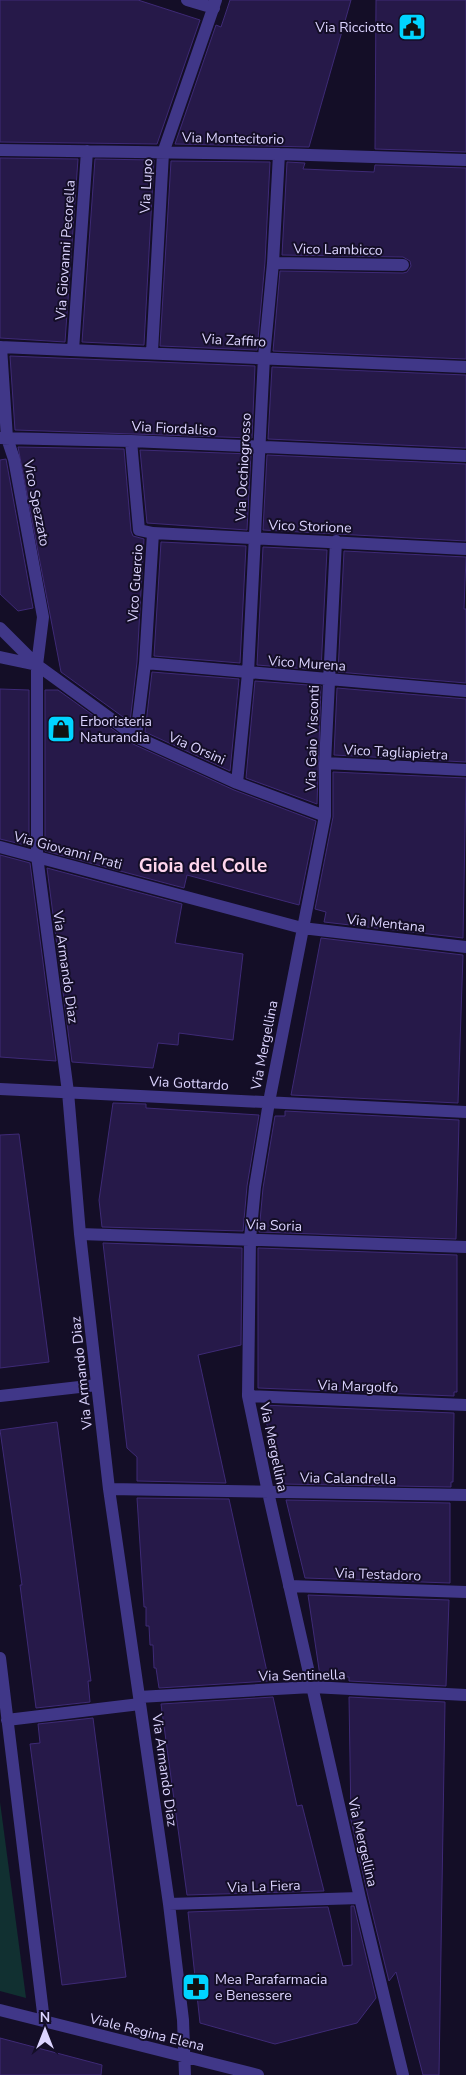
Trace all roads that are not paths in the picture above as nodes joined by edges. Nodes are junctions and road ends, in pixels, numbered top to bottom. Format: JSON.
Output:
{"nodes":[{"id":1,"x":187,"y":0,"type":"edge"},
{"id":2,"x":215,"y":4,"type":"edge"},
{"id":3,"x":0,"y":150,"type":"edge"},
{"id":4,"x":87,"y":151,"type":"junction"},
{"id":5,"x":163,"y":153,"type":"junction"},
{"id":6,"x":279,"y":154,"type":"junction"},
{"id":7,"x":466,"y":160,"type":"edge"},
{"id":8,"x":273,"y":263,"type":"junction"},
{"id":9,"x":402,"y":264,"type":"dead end"},
{"id":10,"x":0,"y":347,"type":"edge"},
{"id":11,"x":73,"y":350,"type":"junction"},
{"id":12,"x":152,"y":352,"type":"junction"},
{"id":13,"x":264,"y":357,"type":"junction"},
{"id":14,"x":466,"y":367,"type":"edge"},
{"id":15,"x":4,"y":438,"type":"edge"},
{"id":16,"x":132,"y":441,"type":"junction"},
{"id":17,"x":259,"y":448,"type":"junction"},
{"id":18,"x":466,"y":456,"type":"edge"},
{"id":19,"x":153,"y":533,"type":"junction"},
{"id":20,"x":254,"y":539,"type":"junction"},
{"id":21,"x":336,"y":541,"type":"junction"},
{"id":22,"x":466,"y":549,"type":"edge"},
{"id":23,"x":0,"y":628,"type":"edge"},
{"id":24,"x":0,"y":657,"type":"edge"},
{"id":25,"x":145,"y":663,"type":"junction"},
{"id":26,"x":37,"y":665,"type":"junction"},
{"id":27,"x":248,"y":673,"type":"junction"},
{"id":28,"x":329,"y":679,"type":"junction"},
{"id":29,"x":466,"y":691,"type":"edge"},
{"id":30,"x":136,"y":737,"type":"junction"},
{"id":31,"x":326,"y":763,"type":"junction"},
{"id":32,"x":466,"y":770,"type":"edge"},
{"id":33,"x":237,"y":782,"type":"junction"},
{"id":34,"x":326,"y":816,"type":"junction"},
{"id":35,"x":0,"y":847,"type":"edge"},
{"id":36,"x":37,"y":856,"type":"junction"},
{"id":37,"x":302,"y":928,"type":"junction"},
{"id":38,"x":466,"y":947,"type":"edge"},
{"id":39,"x":0,"y":1089,"type":"edge"},
{"id":40,"x":68,"y":1092,"type":"junction"},
{"id":41,"x":269,"y":1102,"type":"junction"},
{"id":42,"x":466,"y":1112,"type":"edge"},
{"id":43,"x":80,"y":1234,"type":"junction"},
{"id":44,"x":250,"y":1239,"type":"junction"},
{"id":45,"x":466,"y":1247,"type":"edge"},
{"id":46,"x":97,"y":1385,"type":"junction"},
{"id":47,"x":0,"y":1396,"type":"edge"},
{"id":48,"x":248,"y":1396,"type":"junction"},
{"id":49,"x":466,"y":1405,"type":"edge"},
{"id":50,"x":109,"y":1489,"type":"junction"},
{"id":51,"x":268,"y":1492,"type":"junction"},
{"id":52,"x":466,"y":1495,"type":"edge"},
{"id":53,"x":289,"y":1586,"type":"junction"},
{"id":54,"x":466,"y":1592,"type":"edge"},
{"id":55,"x":0,"y":1658,"type":"edge"},
{"id":56,"x":312,"y":1687,"type":"junction"},
{"id":57,"x":466,"y":1695,"type":"edge"},
{"id":58,"x":140,"y":1701,"type":"junction"},
{"id":59,"x":7,"y":1720,"type":"junction"},
{"id":60,"x":360,"y":1898,"type":"junction"},
{"id":61,"x":169,"y":1904,"type":"junction"},
{"id":62,"x":0,"y":2010,"type":"edge"},
{"id":63,"x":44,"y":2022,"type":"junction"},
{"id":64,"x":184,"y":2056,"type":"junction"},
{"id":65,"x":185,"y":2075,"type":"edge"},
{"id":66,"x":258,"y":2075,"type":"edge"},
{"id":67,"x":403,"y":2075,"type":"edge"}],
"edges":[{"from":1,"to":2,"type":"street"},
{"from":2,"to":5,"type":"street","name":"Via Lupo"},
{"from":3,"to":4,"type":"street","name":"Via Montecitorio"},
{"from":4,"to":5,"type":"street","name":"Via Montecitorio"},
{"from":4,"to":11,"type":"street","name":"Via Giovanni Pecorella"},
{"from":5,"to":6,"type":"street","name":"Via Montecitorio"},
{"from":5,"to":12,"type":"street","name":"Via Lupo"},
{"from":6,"to":7,"type":"street","name":"Via Montecitorio"},
{"from":6,"to":8,"type":"street","name":"Via Occhiogrosso"},
{"from":8,"to":9,"type":"street","name":"Vico Lambicco"},
{"from":8,"to":13,"type":"street","name":"Via Occhiogrosso"},
{"from":10,"to":11,"type":"street","name":"Via Zaffiro"},
{"from":10,"to":15,"type":"street","name":"Vico Spezzato"},
{"from":11,"to":12,"type":"street","name":"Via Zaffiro"},
{"from":12,"to":13,"type":"street","name":"Via Zaffiro"},
{"from":13,"to":14,"type":"street","name":"Via Zaffiro"},
{"from":13,"to":17,"type":"street","name":"Via Occhiogrosso"},
{"from":15,"to":16,"type":"street","name":"Via Fiordaliso"},
{"from":15,"to":26,"type":"street","name":"Vico Spezzato"},
{"from":16,"to":17,"type":"street","name":"Via Fiordaliso"},
{"from":16,"to":19,"type":"street","name":"Vico Guercio"},
{"from":17,"to":18,"type":"street","name":"Via Fiordaliso"},
{"from":17,"to":20,"type":"street","name":"Via Occhiogrosso"},
{"from":19,"to":20,"type":"street","name":"Vico Storione"},
{"from":19,"to":25,"type":"street","name":"Vico Guercio"},
{"from":20,"to":21,"type":"street","name":"Vico Storione"},
{"from":20,"to":27,"type":"street","name":"Via Occhiogrosso"},
{"from":21,"to":22,"type":"street","name":"Vico Storione"},
{"from":21,"to":28,"type":"street","name":"Via Gaio Visconti"},
{"from":23,"to":26,"type":"street","name":"Via Orsini"},
{"from":24,"to":26,"type":"street"},
{"from":25,"to":27,"type":"street","name":"Vico Murena"},
{"from":25,"to":30,"type":"street","name":"Vico Guercio"},
{"from":26,"to":30,"type":"street","name":"Via Orsini"},
{"from":26,"to":36,"type":"street","name":"Via Armando Diaz"},
{"from":27,"to":28,"type":"street","name":"Vico Murena"},
{"from":27,"to":33,"type":"street","name":"Via Occhiogrosso"},
{"from":28,"to":29,"type":"street","name":"Vico Murena"},
{"from":28,"to":31,"type":"street","name":"Via Gaio Visconti"},
{"from":30,"to":33,"type":"street","name":"Via Orsini"},
{"from":31,"to":32,"type":"street","name":"Vico Tagliapietra"},
{"from":31,"to":34,"type":"street","name":"Via Gaio Visconti"},
{"from":33,"to":34,"type":"street","name":"Via Orsini"},
{"from":34,"to":37,"type":"street","name":"Via Mergellina"},
{"from":35,"to":36,"type":"street","name":"Via Giovanni Prati"},
{"from":36,"to":37,"type":"street","name":"Via Giovanni Prati"},
{"from":36,"to":40,"type":"street","name":"Via Armando Diaz"},
{"from":37,"to":38,"type":"street","name":"Via Mentana"},
{"from":37,"to":41,"type":"street","name":"Via Mergellina"},
{"from":39,"to":40,"type":"street","name":"Via Gottardo"},
{"from":40,"to":41,"type":"street","name":"Via Gottardo"},
{"from":40,"to":43,"type":"street","name":"Via Armando Diaz"},
{"from":41,"to":42,"type":"street","name":"Via Gottardo"},
{"from":41,"to":44,"type":"street","name":"Via Mergellina"},
{"from":43,"to":44,"type":"street","name":"Via Soria"},
{"from":43,"to":46,"type":"street","name":"Via Armando Diaz"},
{"from":44,"to":45,"type":"street","name":"Via Soria"},
{"from":44,"to":48,"type":"street","name":"Via Mergellina"},
{"from":46,"to":47,"type":"street"},
{"from":46,"to":50,"type":"street","name":"Via Armando Diaz"},
{"from":48,"to":49,"type":"street","name":"Via Margolfo"},
{"from":48,"to":51,"type":"street","name":"Via Mergellina"},
{"from":50,"to":51,"type":"street","name":"Via Calandrella"},
{"from":50,"to":58,"type":"street","name":"Via Armando Diaz"},
{"from":51,"to":52,"type":"street","name":"Via Calandrella"},
{"from":51,"to":53,"type":"street","name":"Via Mergellina"},
{"from":53,"to":54,"type":"street","name":"Via Testadoro"},
{"from":53,"to":56,"type":"street","name":"Via Mergellina"},
{"from":55,"to":59,"type":"street"},
{"from":56,"to":57,"type":"street","name":"Via Sentinella"},
{"from":56,"to":58,"type":"street","name":"Via Sentinella"},
{"from":56,"to":60,"type":"street","name":"Via Mergellina"},
{"from":58,"to":59,"type":"street","name":"Via Sentinella"},
{"from":58,"to":61,"type":"street","name":"Via Armando Diaz"},
{"from":59,"to":63,"type":"street"},
{"from":60,"to":61,"type":"street","name":"Via La Fiera"},
{"from":60,"to":67,"type":"street","name":"Via Mergellina"},
{"from":61,"to":64,"type":"street","name":"Via Armando Diaz"},
{"from":62,"to":63,"type":"street","name":"Viale Regina Elena"},
{"from":63,"to":64,"type":"street","name":"Viale Regina Elena"},
{"from":64,"to":65,"type":"street","name":"Via Armando Diaz"},
{"from":64,"to":66,"type":"street","name":"Viale Regina Elena"}]}
